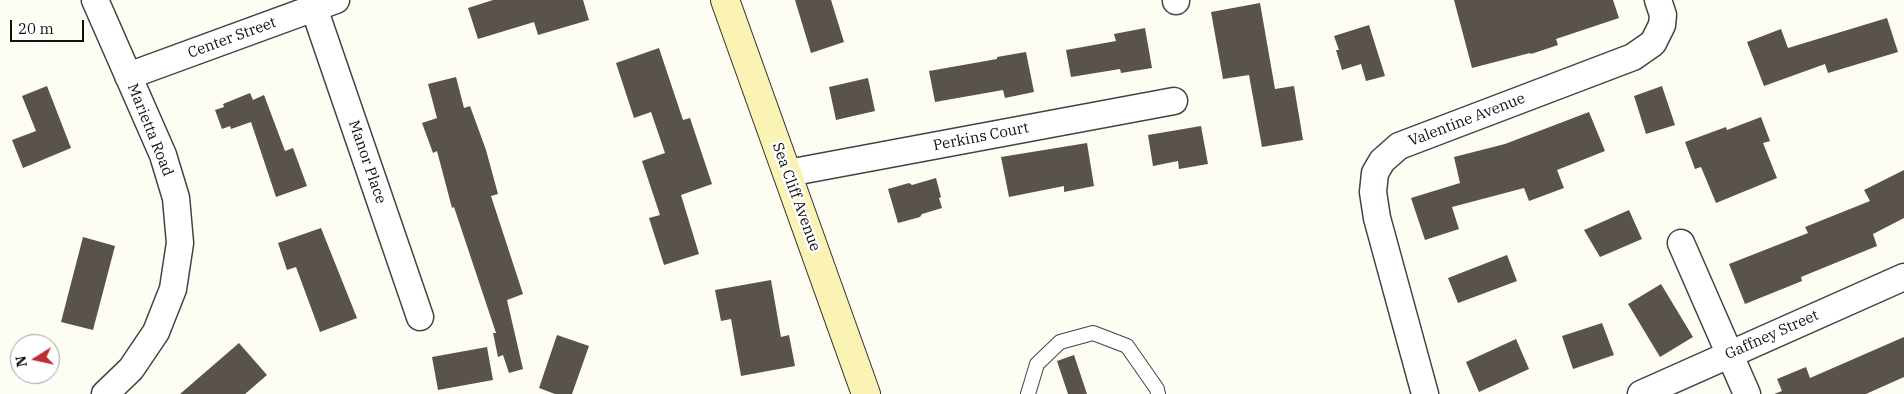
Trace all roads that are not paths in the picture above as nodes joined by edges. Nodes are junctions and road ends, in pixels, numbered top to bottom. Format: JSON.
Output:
{"nodes":[{"id":1,"x":95,"y":0,"type":"edge"},
{"id":2,"x":725,"y":0,"type":"edge"},
{"id":3,"x":1658,"y":0,"type":"edge"},
{"id":4,"x":325,"y":4,"type":"edge"},
{"id":5,"x":128,"y":76,"type":"junction"},
{"id":6,"x":1174,"y":101,"type":"dead end"},
{"id":7,"x":788,"y":172,"type":"junction"},
{"id":8,"x":1681,"y":243,"type":"dead end"},
{"id":9,"x":1904,"y":277,"type":"edge"},
{"id":10,"x":420,"y":317,"type":"dead end"},
{"id":11,"x":1730,"y":354,"type":"junction"},
{"id":12,"x":105,"y":394,"type":"edge"},
{"id":13,"x":866,"y":394,"type":"edge"},
{"id":14,"x":1028,"y":394,"type":"edge"},
{"id":15,"x":1158,"y":394,"type":"edge"},
{"id":16,"x":1425,"y":394,"type":"edge"},
{"id":17,"x":1641,"y":394,"type":"edge"},
{"id":18,"x":1747,"y":394,"type":"edge"}],
"edges":[{"from":1,"to":5,"type":"street","name":"Marietta Road"},
{"from":2,"to":7,"type":"street","name":"Sea Cliff Avenue"},
{"from":3,"to":16,"type":"street","name":"Valentine Avenue"},
{"from":4,"to":5,"type":"street","name":"Center Street"},
{"from":4,"to":10,"type":"street","name":"Manor Place"},
{"from":5,"to":12,"type":"street","name":"Marietta Road"},
{"from":6,"to":7,"type":"street","name":"Perkins Court"},
{"from":7,"to":13,"type":"street","name":"Sea Cliff Avenue"},
{"from":8,"to":11,"type":"street"},
{"from":9,"to":11,"type":"street","name":"Gaffney Street"},
{"from":11,"to":17,"type":"street","name":"Gaffney Street"},
{"from":11,"to":18,"type":"street"},
{"from":14,"to":15,"type":"lane"}]}
